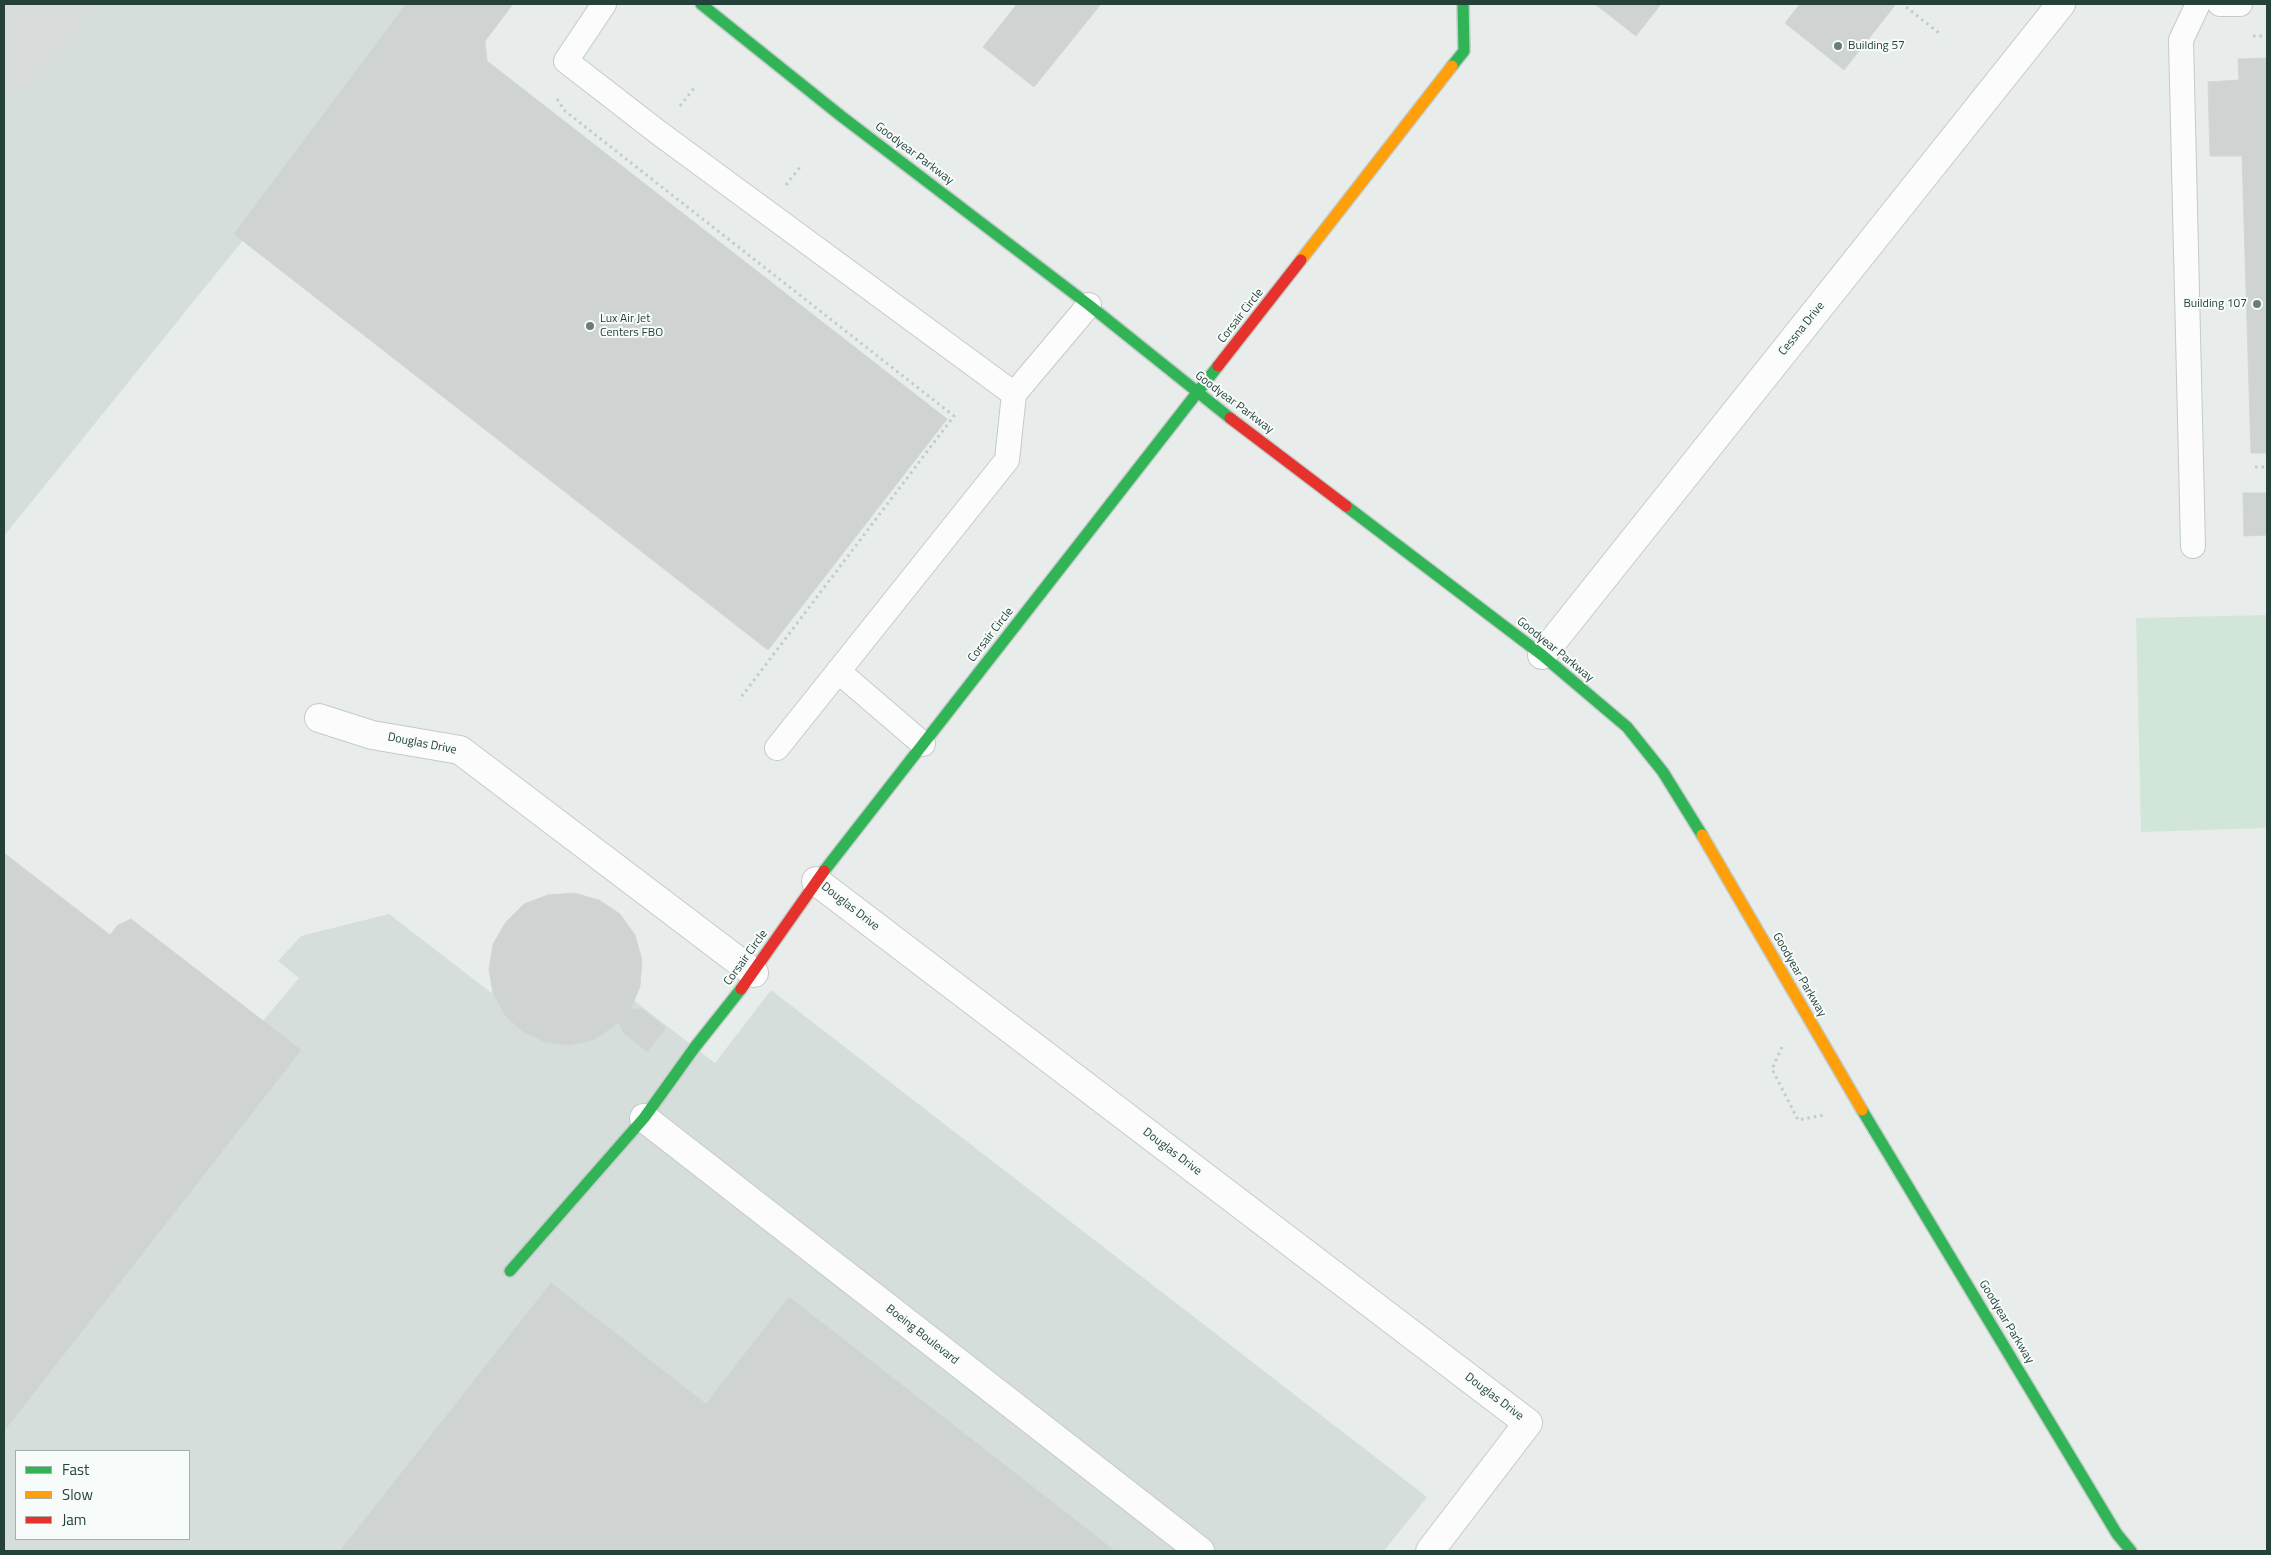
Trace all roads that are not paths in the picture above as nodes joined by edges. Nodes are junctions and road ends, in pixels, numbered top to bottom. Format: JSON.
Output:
{"nodes":[{"id":1,"x":604,"y":4,"type":"edge"},
{"id":2,"x":701,"y":4,"type":"edge"},
{"id":3,"x":1463,"y":4,"type":"edge"},
{"id":4,"x":2061,"y":4,"type":"edge"},
{"id":5,"x":2198,"y":4,"type":"edge"},
{"id":6,"x":2220,"y":4,"type":"edge"},
{"id":7,"x":2240,"y":4,"type":"edge"},
{"id":8,"x":1089,"y":305,"type":"junction"},
{"id":9,"x":1014,"y":394,"type":"junction"},
{"id":10,"x":1197,"y":394,"type":"junction"},
{"id":11,"x":2194,"y":546,"type":"dead end"},
{"id":12,"x":1542,"y":655,"type":"junction"},
{"id":13,"x":838,"y":671,"type":"junction"},
{"id":14,"x":319,"y":718,"type":"dead end"},
{"id":15,"x":923,"y":744,"type":"junction"},
{"id":16,"x":777,"y":748,"type":"dead end"},
{"id":17,"x":816,"y":881,"type":"junction"},
{"id":18,"x":754,"y":973,"type":"junction"},
{"id":19,"x":644,"y":1118,"type":"junction"},
{"id":20,"x":510,"y":1272,"type":"dead end"},
{"id":21,"x":1200,"y":1551,"type":"edge"},
{"id":22,"x":1430,"y":1551,"type":"edge"},
{"id":23,"x":2131,"y":1551,"type":"edge"}],
"edges":[{"from":1,"to":9,"type":"lane"},
{"from":2,"to":8,"type":"street","name":"Goodyear Parkway"},
{"from":3,"to":10,"type":"street","name":"Corsair Circle"},
{"from":4,"to":12,"type":"street","name":"Cessna Drive"},
{"from":5,"to":11,"type":"lane"},
{"from":6,"to":7,"type":"lane"},
{"from":8,"to":9,"type":"lane"},
{"from":8,"to":10,"type":"street","name":"Goodyear Parkway"},
{"from":9,"to":13,"type":"lane"},
{"from":10,"to":12,"type":"street","name":"Goodyear Parkway"},
{"from":10,"to":15,"type":"street","name":"Corsair Circle"},
{"from":12,"to":23,"type":"street","name":"Goodyear Parkway"},
{"from":13,"to":15,"type":"lane"},
{"from":13,"to":16,"type":"lane"},
{"from":14,"to":18,"type":"street","name":"Douglas Drive"},
{"from":15,"to":17,"type":"street","name":"Corsair Circle"},
{"from":17,"to":18,"type":"street","name":"Corsair Circle"},
{"from":17,"to":22,"type":"street","name":"Douglas Drive"},
{"from":18,"to":19,"type":"street","name":"Corsair Circle"},
{"from":19,"to":20,"type":"street","name":"Corsair Circle"},
{"from":19,"to":21,"type":"street","name":"Boeing Boulevard"}]}
